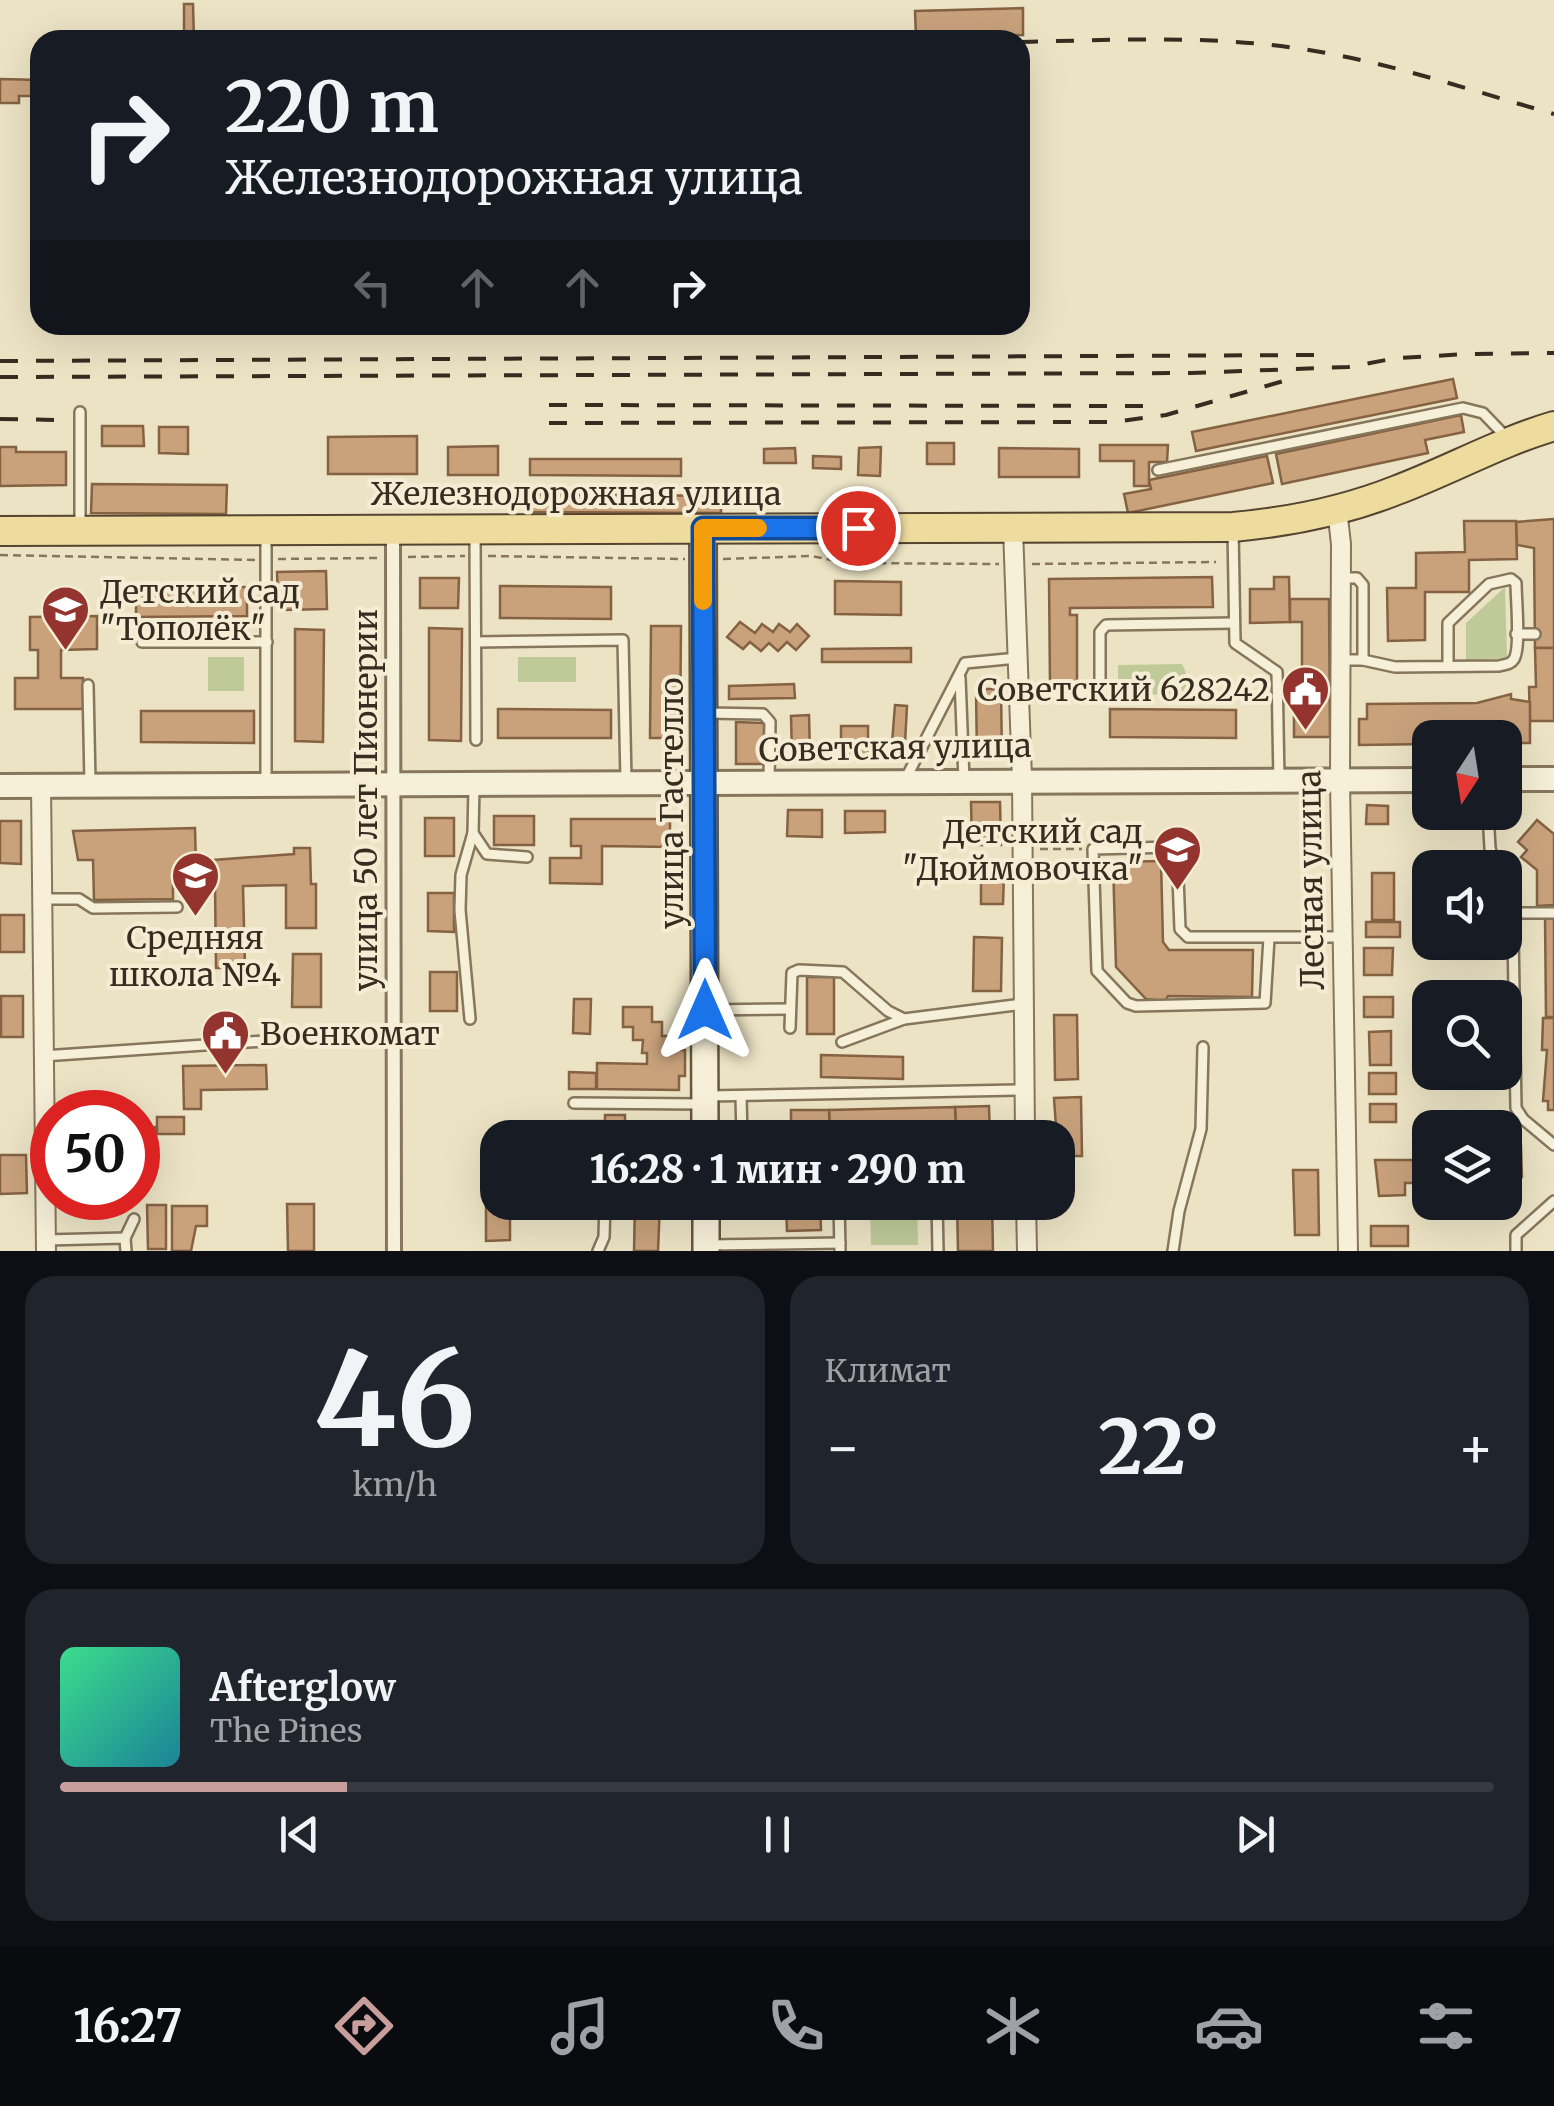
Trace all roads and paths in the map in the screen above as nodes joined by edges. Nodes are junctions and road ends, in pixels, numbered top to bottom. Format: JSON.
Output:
{"nodes":[{"id":1,"x":80,"y":412,"type":"dead end"},
{"id":2,"x":1554,"y":426,"type":"edge"},
{"id":3,"x":1510,"y":442,"type":"junction"},
{"id":4,"x":1158,"y":470,"type":"dead end"},
{"id":5,"x":1337,"y":510,"type":"junction"},
{"id":6,"x":1232,"y":526,"type":"junction"},
{"id":7,"x":703,"y":528,"type":"junction"},
{"id":8,"x":1013,"y":529,"type":"junction"},
{"id":9,"x":266,"y":530,"type":"junction"},
{"id":10,"x":0,"y":531,"type":"edge"},
{"id":11,"x":80,"y":532,"type":"junction"},
{"id":12,"x":392,"y":543,"type":"junction"},
{"id":13,"x":475,"y":543,"type":"junction"},
{"id":14,"x":0,"y":555,"type":"edge"},
{"id":15,"x":703,"y":559,"type":"junction"},
{"id":16,"x":266,"y":560,"type":"junction"},
{"id":17,"x":1216,"y":562,"type":"dead end"},
{"id":18,"x":1014,"y":564,"type":"junction"},
{"id":19,"x":1342,"y":578,"type":"junction"},
{"id":20,"x":1234,"y":623,"type":"junction"},
{"id":21,"x":1516,"y":634,"type":"junction"},
{"id":22,"x":1535,"y":634,"type":"dead end"},
{"id":23,"x":142,"y":642,"type":"dead end"},
{"id":24,"x":266,"y":642,"type":"junction"},
{"id":25,"x":476,"y":642,"type":"junction"},
{"id":26,"x":1018,"y":658,"type":"junction"},
{"id":27,"x":1341,"y":660,"type":"junction"},
{"id":28,"x":1363,"y":660,"type":"junction"},
{"id":29,"x":1448,"y":666,"type":"junction"},
{"id":30,"x":960,"y":674,"type":"junction"},
{"id":31,"x":88,"y":686,"type":"dead end"},
{"id":32,"x":1020,"y":695,"type":"junction"},
{"id":33,"x":704,"y":713,"type":"junction"},
{"id":34,"x":476,"y":740,"type":"dead end"},
{"id":35,"x":1522,"y":779,"type":"edge"},
{"id":36,"x":1554,"y":779,"type":"edge"},
{"id":37,"x":905,"y":780,"type":"junction"},
{"id":38,"x":964,"y":780,"type":"junction"},
{"id":39,"x":1022,"y":780,"type":"junction"},
{"id":40,"x":1279,"y":780,"type":"junction"},
{"id":41,"x":1340,"y":780,"type":"junction"},
{"id":42,"x":1412,"y":780,"type":"edge"},
{"id":43,"x":704,"y":782,"type":"junction"},
{"id":44,"x":769,"y":782,"type":"junction"},
{"id":45,"x":394,"y":783,"type":"junction"},
{"id":46,"x":626,"y":783,"type":"junction"},
{"id":47,"x":266,"y":784,"type":"junction"},
{"id":48,"x":474,"y":784,"type":"junction"},
{"id":49,"x":41,"y":785,"type":"junction"},
{"id":50,"x":90,"y":785,"type":"junction"},
{"id":51,"x":0,"y":786,"type":"edge"},
{"id":52,"x":473,"y":833,"type":"junction"},
{"id":53,"x":1039,"y":848,"type":"dead end"},
{"id":54,"x":1094,"y":849,"type":"junction"},
{"id":55,"x":527,"y":857,"type":"dead end"},
{"id":56,"x":42,"y":899,"type":"junction"},
{"id":57,"x":177,"y":907,"type":"dead end"},
{"id":58,"x":1522,"y":913,"type":"edge"},
{"id":59,"x":1554,"y":913,"type":"edge"},
{"id":60,"x":1342,"y":937,"type":"junction"},
{"id":61,"x":1269,"y":938,"type":"junction"},
{"id":62,"x":1511,"y":960,"type":"edge"},
{"id":63,"x":1022,"y":1004,"type":"junction"},
{"id":64,"x":790,"y":1008,"type":"junction"},
{"id":65,"x":705,"y":1010,"type":"junction"},
{"id":66,"x":904,"y":1018,"type":"junction"},
{"id":67,"x":470,"y":1020,"type":"dead end"},
{"id":68,"x":790,"y":1028,"type":"dead end"},
{"id":69,"x":264,"y":1041,"type":"dead end"},
{"id":70,"x":842,"y":1042,"type":"dead end"},
{"id":71,"x":1203,"y":1048,"type":"dead end"},
{"id":72,"x":43,"y":1056,"type":"junction"},
{"id":73,"x":1024,"y":1090,"type":"junction"},
{"id":74,"x":742,"y":1096,"type":"junction"},
{"id":75,"x":705,"y":1100,"type":"junction"},
{"id":76,"x":574,"y":1102,"type":"dead end"},
{"id":77,"x":705,"y":1120,"type":"edge"},
{"id":78,"x":742,"y":1120,"type":"edge"},
{"id":79,"x":1025,"y":1120,"type":"edge"},
{"id":80,"x":1554,"y":1145,"type":"edge"},
{"id":81,"x":1554,"y":1202,"type":"edge"},
{"id":82,"x":134,"y":1220,"type":"edge"},
{"id":83,"x":604,"y":1220,"type":"edge"},
{"id":84,"x":706,"y":1220,"type":"edge"},
{"id":85,"x":839,"y":1220,"type":"edge"},
{"id":86,"x":937,"y":1220,"type":"edge"},
{"id":87,"x":1026,"y":1220,"type":"edge"},
{"id":88,"x":125,"y":1238,"type":"junction"},
{"id":89,"x":46,"y":1246,"type":"edge"},
{"id":90,"x":840,"y":1247,"type":"edge"},
{"id":91,"x":706,"y":1248,"type":"edge"},
{"id":92,"x":126,"y":1251,"type":"edge"},
{"id":93,"x":394,"y":1251,"type":"edge"},
{"id":94,"x":598,"y":1251,"type":"edge"},
{"id":95,"x":938,"y":1251,"type":"edge"},
{"id":96,"x":1027,"y":1251,"type":"edge"},
{"id":97,"x":1173,"y":1251,"type":"edge"},
{"id":98,"x":1348,"y":1251,"type":"edge"},
{"id":99,"x":1516,"y":1251,"type":"edge"}],
"edges":[{"from":1,"to":11,"type":"lane"},
{"from":2,"to":3,"type":"main road","name":"Железнодорожная улица"},
{"from":3,"to":4,"type":"lane"},
{"from":3,"to":5,"type":"main road","name":"Железнодорожная улица"},
{"from":5,"to":6,"type":"main road","name":"Железнодорожная улица"},
{"from":5,"to":19,"type":"street","name":"Лесная улица"},
{"from":6,"to":8,"type":"main road","name":"Железнодорожная улица"},
{"from":6,"to":20,"type":"lane"},
{"from":7,"to":8,"type":"main road","name":"Железнодорожная улица"},
{"from":7,"to":13,"type":"main road","name":"Железнодорожная улица"},
{"from":7,"to":15,"type":"main road","name":"улица Гастелло"},
{"from":8,"to":18,"type":"street"},
{"from":9,"to":11,"type":"main road","name":"Железнодорожная улица"},
{"from":9,"to":12,"type":"main road","name":"Железнодорожная улица"},
{"from":9,"to":16,"type":"lane"},
{"from":10,"to":11,"type":"main road","name":"Железнодорожная улица"},
{"from":12,"to":13,"type":"main road","name":"Железнодорожная улица"},
{"from":12,"to":13,"type":"path"},
{"from":12,"to":16,"type":"path"},
{"from":12,"to":45,"type":"street","name":"улица 50 лет Пионерии"},
{"from":13,"to":15,"type":"path"},
{"from":13,"to":25,"type":"lane"},
{"from":14,"to":16,"type":"path"},
{"from":15,"to":18,"type":"path"},
{"from":15,"to":33,"type":"main road","name":"улица Гастелло"},
{"from":16,"to":24,"type":"lane"},
{"from":17,"to":18,"type":"path"},
{"from":18,"to":26,"type":"street"},
{"from":19,"to":27,"type":"street","name":"Лесная улица"},
{"from":19,"to":28,"type":"lane"},
{"from":20,"to":32,"type":"lane"},
{"from":20,"to":40,"type":"lane"},
{"from":21,"to":22,"type":"lane"},
{"from":21,"to":29,"type":"lane"},
{"from":21,"to":29,"type":"lane"},
{"from":23,"to":24,"type":"lane"},
{"from":24,"to":47,"type":"lane"},
{"from":25,"to":34,"type":"lane"},
{"from":25,"to":46,"type":"lane"},
{"from":26,"to":30,"type":"lane"},
{"from":26,"to":32,"type":"street"},
{"from":27,"to":28,"type":"lane"},
{"from":27,"to":41,"type":"street","name":"Лесная улица"},
{"from":28,"to":29,"type":"lane"},
{"from":30,"to":37,"type":"lane"},
{"from":30,"to":38,"type":"lane"},
{"from":31,"to":50,"type":"lane"},
{"from":32,"to":39,"type":"street"},
{"from":33,"to":43,"type":"main road","name":"улица Гастелло"},
{"from":33,"to":44,"type":"lane"},
{"from":35,"to":36,"type":"street"},
{"from":37,"to":38,"type":"street","name":"Советская улица"},
{"from":37,"to":44,"type":"street","name":"Советская улица"},
{"from":38,"to":39,"type":"street","name":"Советская улица"},
{"from":39,"to":40,"type":"street","name":"Советская улица"},
{"from":39,"to":63,"type":"street"},
{"from":40,"to":41,"type":"street","name":"Советская улица"},
{"from":41,"to":42,"type":"street","name":"Советская улица"},
{"from":41,"to":60,"type":"street","name":"Лесная улица"},
{"from":43,"to":44,"type":"street","name":"Советская улица"},
{"from":43,"to":46,"type":"street","name":"Советская улица"},
{"from":43,"to":65,"type":"main road","name":"улица Гастелло"},
{"from":45,"to":47,"type":"street","name":"Советская улица"},
{"from":45,"to":48,"type":"street","name":"Советская улица"},
{"from":45,"to":93,"type":"street","name":"улица 50 лет Пионерии"},
{"from":46,"to":48,"type":"street","name":"Советская улица"},
{"from":47,"to":50,"type":"street","name":"Советская улица"},
{"from":48,"to":52,"type":"lane"},
{"from":49,"to":50,"type":"street","name":"Советская улица"},
{"from":49,"to":51,"type":"street","name":"Советская улица"},
{"from":49,"to":56,"type":"street"},
{"from":52,"to":55,"type":"lane"},
{"from":52,"to":67,"type":"lane"},
{"from":53,"to":54,"type":"path"},
{"from":54,"to":61,"type":"lane"},
{"from":54,"to":61,"type":"lane"},
{"from":56,"to":57,"type":"lane"},
{"from":56,"to":72,"type":"street"},
{"from":58,"to":59,"type":"lane"},
{"from":60,"to":61,"type":"lane"},
{"from":60,"to":98,"type":"street","name":"Лесная улица"},
{"from":62,"to":80,"type":"lane"},
{"from":63,"to":66,"type":"lane"},
{"from":63,"to":73,"type":"street"},
{"from":64,"to":65,"type":"lane"},
{"from":64,"to":66,"type":"lane"},
{"from":64,"to":68,"type":"lane"},
{"from":65,"to":75,"type":"main road","name":"улица Гастелло"},
{"from":66,"to":70,"type":"lane"},
{"from":69,"to":72,"type":"lane"},
{"from":71,"to":97,"type":"lane"},
{"from":72,"to":89,"type":"street"},
{"from":73,"to":74,"type":"lane"},
{"from":73,"to":79,"type":"street"},
{"from":74,"to":75,"type":"lane"},
{"from":74,"to":78,"type":"lane"},
{"from":75,"to":76,"type":"lane"},
{"from":75,"to":77,"type":"main road","name":"улица Гастелло"},
{"from":81,"to":99,"type":"lane"},
{"from":82,"to":88,"type":"lane"},
{"from":83,"to":94,"type":"lane"},
{"from":84,"to":91,"type":"main road"},
{"from":85,"to":90,"type":"lane"},
{"from":86,"to":95,"type":"lane"},
{"from":87,"to":96,"type":"street"},
{"from":88,"to":89,"type":"lane"},
{"from":88,"to":92,"type":"lane"},
{"from":90,"to":91,"type":"lane"}]}
